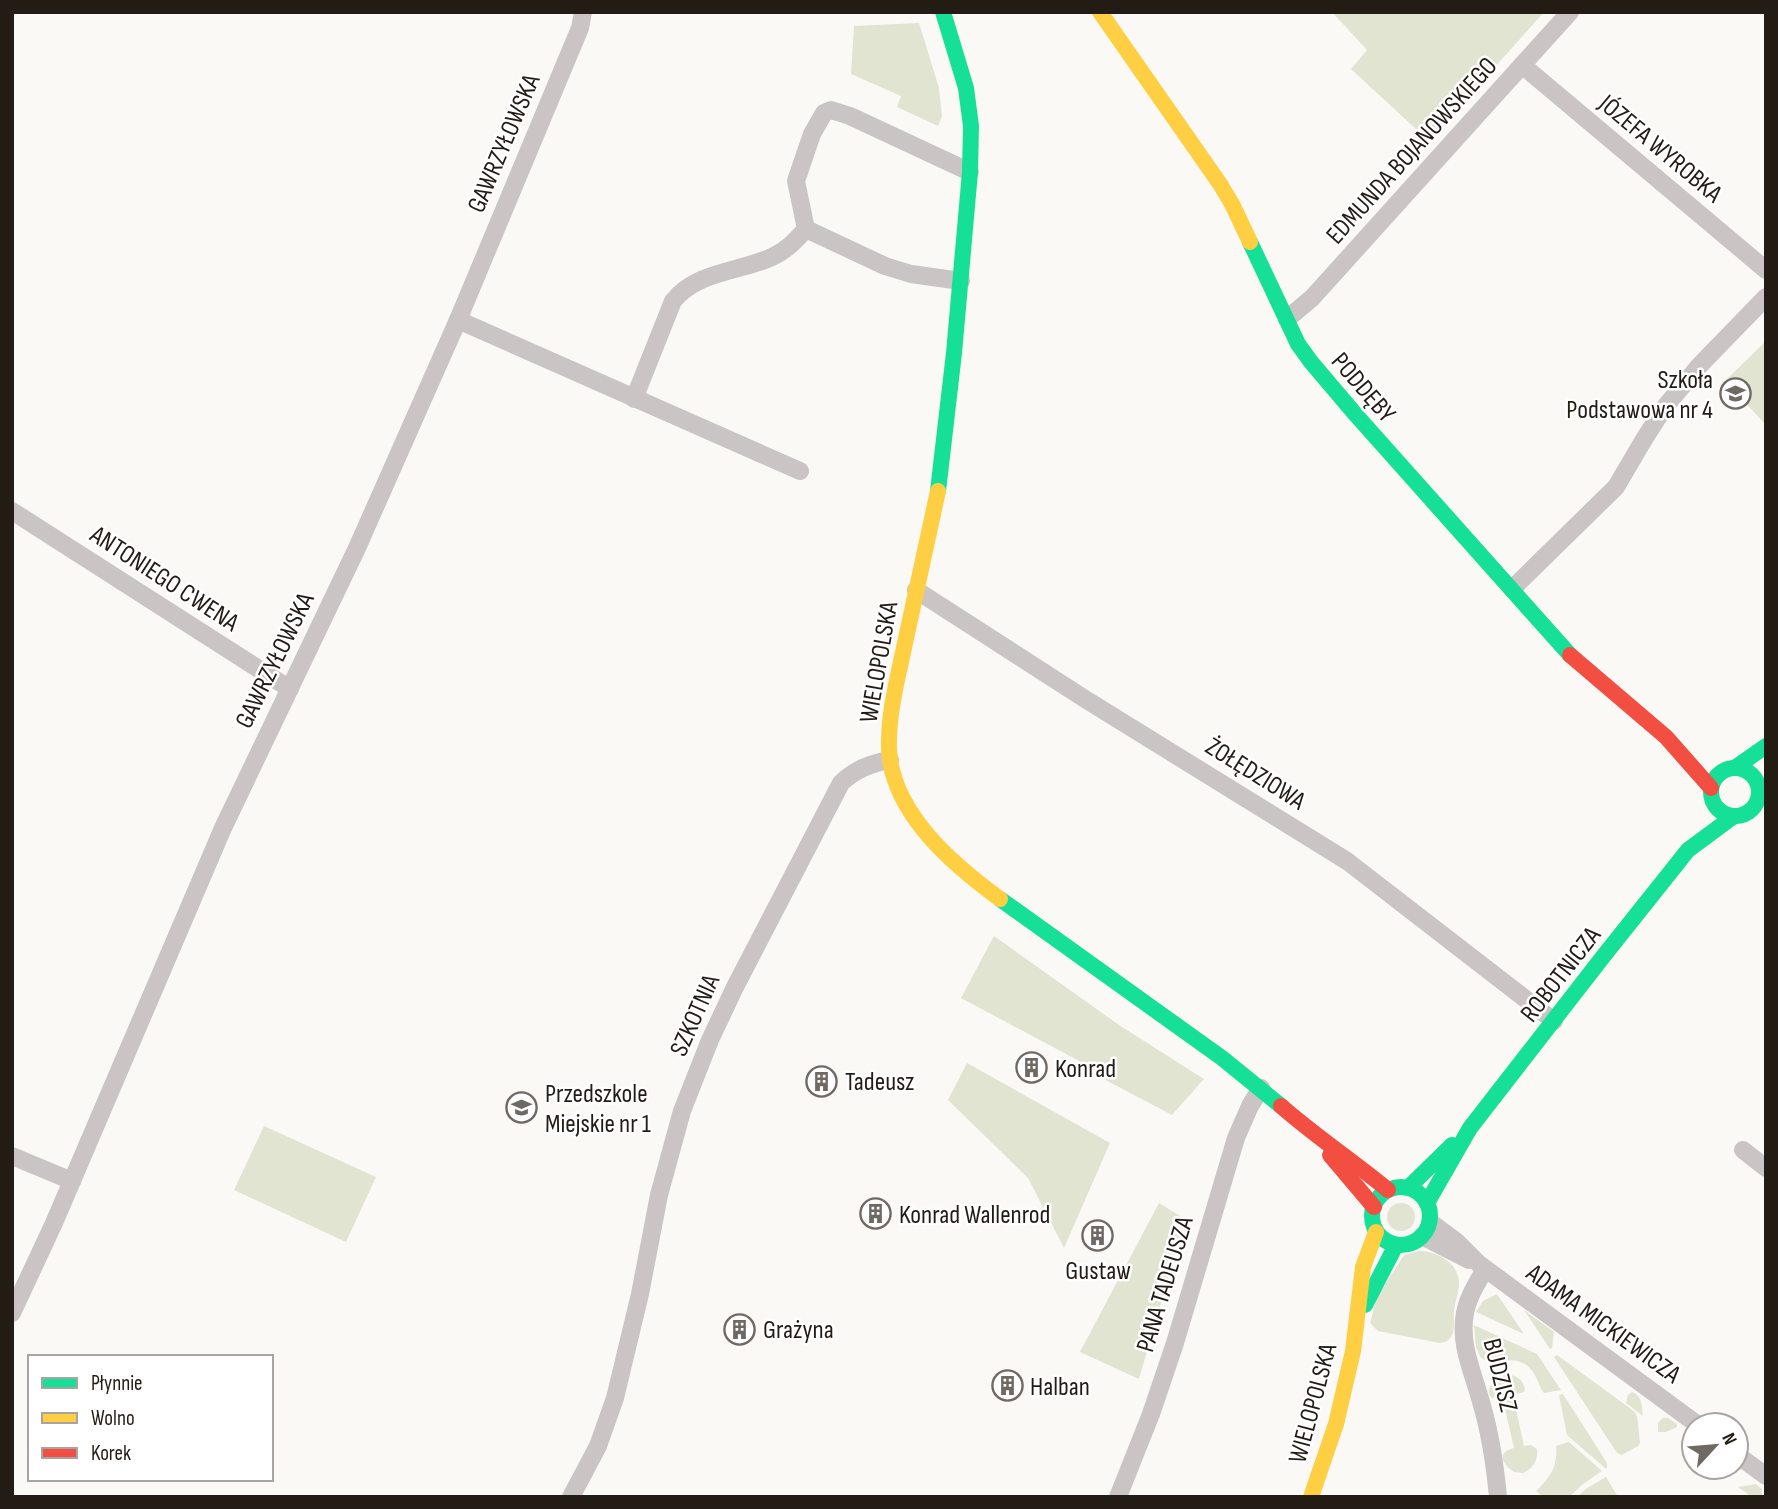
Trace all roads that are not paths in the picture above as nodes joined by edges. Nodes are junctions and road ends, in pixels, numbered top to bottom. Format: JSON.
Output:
{"nodes":[{"id":1,"x":599,"y":12,"type":"edge"},
{"id":2,"x":943,"y":12,"type":"edge"},
{"id":3,"x":1100,"y":12,"type":"edge"},
{"id":4,"x":1570,"y":12,"type":"edge"},
{"id":5,"x":581,"y":20,"type":"edge"},
{"id":6,"x":1522,"y":65,"type":"junction"},
{"id":7,"x":970,"y":172,"type":"junction"},
{"id":8,"x":806,"y":229,"type":"junction"},
{"id":9,"x":1766,"y":270,"type":"edge"},
{"id":10,"x":961,"y":281,"type":"junction"},
{"id":11,"x":1766,"y":297,"type":"edge"},
{"id":12,"x":1287,"y":319,"type":"junction"},
{"id":13,"x":458,"y":320,"type":"junction"},
{"id":14,"x":634,"y":399,"type":"junction"},
{"id":15,"x":800,"y":471,"type":"dead end"},
{"id":16,"x":12,"y":511,"type":"edge"},
{"id":17,"x":1512,"y":589,"type":"junction"},
{"id":18,"x":916,"y":590,"type":"junction"},
{"id":19,"x":290,"y":689,"type":"junction"},
{"id":20,"x":1666,"y":737,"type":"junction"},
{"id":21,"x":1766,"y":746,"type":"edge"},
{"id":22,"x":890,"y":760,"type":"junction"},
{"id":23,"x":1729,"y":769,"type":"junction"},
{"id":24,"x":1762,"y":788,"type":"edge"},
{"id":25,"x":1711,"y":791,"type":"junction"},
{"id":26,"x":1737,"y":816,"type":"junction"},
{"id":27,"x":1766,"y":824,"type":"edge"},
{"id":28,"x":1689,"y":850,"type":"junction"},
{"id":29,"x":1554,"y":1021,"type":"junction"},
{"id":30,"x":1261,"y":1088,"type":"junction"},
{"id":31,"x":1471,"y":1128,"type":"junction"},
{"id":32,"x":1310,"y":1130,"type":"junction"},
{"id":33,"x":1743,"y":1150,"type":"dead end"},
{"id":34,"x":12,"y":1156,"type":"edge"},
{"id":35,"x":1766,"y":1168,"type":"edge"},
{"id":36,"x":72,"y":1181,"type":"junction"},
{"id":37,"x":1408,"y":1188,"type":"junction"},
{"id":38,"x":1388,"y":1190,"type":"junction"},
{"id":39,"x":1427,"y":1203,"type":"junction"},
{"id":40,"x":1374,"y":1207,"type":"junction"},
{"id":41,"x":1426,"y":1229,"type":"junction"},
{"id":42,"x":1376,"y":1232,"type":"junction"},
{"id":43,"x":1396,"y":1245,"type":"junction"},
{"id":44,"x":1482,"y":1267,"type":"junction"},
{"id":45,"x":12,"y":1313,"type":"edge"},
{"id":46,"x":1358,"y":1322,"type":"junction"},
{"id":47,"x":1680,"y":1412,"type":"edge"},
{"id":48,"x":1750,"y":1464,"type":"edge"},
{"id":49,"x":1766,"y":1476,"type":"edge"},
{"id":50,"x":571,"y":1497,"type":"edge"},
{"id":51,"x":1118,"y":1497,"type":"edge"},
{"id":52,"x":1311,"y":1497,"type":"edge"},
{"id":53,"x":1498,"y":1497,"type":"edge"}],
"edges":[{"from":1,"to":5,"type":"street","name":"GAWRZYŁOWSKA"},
{"from":2,"to":7,"type":"street","name":"WIELOPOLSKA"},
{"from":3,"to":12,"type":"street","name":"PODDĘBY"},
{"from":4,"to":6,"type":"street","name":"EDMUNDA BOJANOWSKIEGO"},
{"from":5,"to":13,"type":"street","name":"GAWRZYŁOWSKA"},
{"from":6,"to":9,"type":"street","name":"JÓZEFA WYROBKA"},
{"from":6,"to":12,"type":"street","name":"EDMUNDA BOJANOWSKIEGO"},
{"from":7,"to":8,"type":"street"},
{"from":7,"to":10,"type":"street","name":"WIELOPOLSKA"},
{"from":8,"to":10,"type":"street"},
{"from":8,"to":14,"type":"street"},
{"from":10,"to":18,"type":"street","name":"WIELOPOLSKA"},
{"from":11,"to":17,"type":"street"},
{"from":12,"to":17,"type":"street","name":"PODDĘBY"},
{"from":13,"to":14,"type":"street"},
{"from":13,"to":19,"type":"street","name":"GAWRZYŁOWSKA"},
{"from":14,"to":15,"type":"street"},
{"from":16,"to":19,"type":"street","name":"ANTONIEGO CWENA"},
{"from":17,"to":20,"type":"street","name":"PODDĘBY"},
{"from":18,"to":22,"type":"street","name":"WIELOPOLSKA"},
{"from":18,"to":29,"type":"street","name":"ŻOŁĘDZIOWA"},
{"from":19,"to":36,"type":"street","name":"GAWRZYŁOWSKA"},
{"from":20,"to":23,"type":"street","name":"PODDĘBY"},
{"from":20,"to":25,"type":"street","name":"PODDĘBY"},
{"from":21,"to":23,"type":"street"},
{"from":22,"to":30,"type":"street","name":"WIELOPOLSKA"},
{"from":22,"to":50,"type":"street","name":"SZKOTNIA"},
{"from":23,"to":24,"type":"street"},
{"from":23,"to":25,"type":"street"},
{"from":24,"to":26,"type":"street"},
{"from":25,"to":26,"type":"street"},
{"from":25,"to":28,"type":"street","name":"ROBOTNICZA"},
{"from":26,"to":27,"type":"street"},
{"from":26,"to":28,"type":"street","name":"ROBOTNICZA"},
{"from":28,"to":29,"type":"street","name":"ROBOTNICZA"},
{"from":29,"to":31,"type":"street","name":"ROBOTNICZA"},
{"from":30,"to":32,"type":"street","name":"WIELOPOLSKA"},
{"from":30,"to":51,"type":"street","name":"PANA TADEUSZA"},
{"from":31,"to":37,"type":"street","name":"ROBOTNICZA"},
{"from":31,"to":39,"type":"street","name":"ROBOTNICZA"},
{"from":32,"to":38,"type":"street","name":"WIELOPOLSKA"},
{"from":32,"to":40,"type":"street","name":"WIELOPOLSKA"},
{"from":33,"to":35,"type":"street"},
{"from":34,"to":36,"type":"street"},
{"from":36,"to":45,"type":"street","name":"GAWRZYŁOWSKA"},
{"from":37,"to":38,"type":"street"},
{"from":37,"to":39,"type":"street"},
{"from":38,"to":40,"type":"street"},
{"from":39,"to":41,"type":"street"},
{"from":40,"to":42,"type":"street"},
{"from":41,"to":43,"type":"street"},
{"from":41,"to":44,"type":"street","name":"ADAMA MICKIEWICZA"},
{"from":42,"to":43,"type":"street"},
{"from":42,"to":46,"type":"street","name":"WIELOPOLSKA"},
{"from":43,"to":46,"type":"street","name":"WIELOPOLSKA"},
{"from":44,"to":47,"type":"street","name":"ADAMA MICKIEWICZA"},
{"from":44,"to":53,"type":"street","name":"BUDZISZ"},
{"from":46,"to":52,"type":"street","name":"WIELOPOLSKA"},
{"from":48,"to":49,"type":"street"}]}
